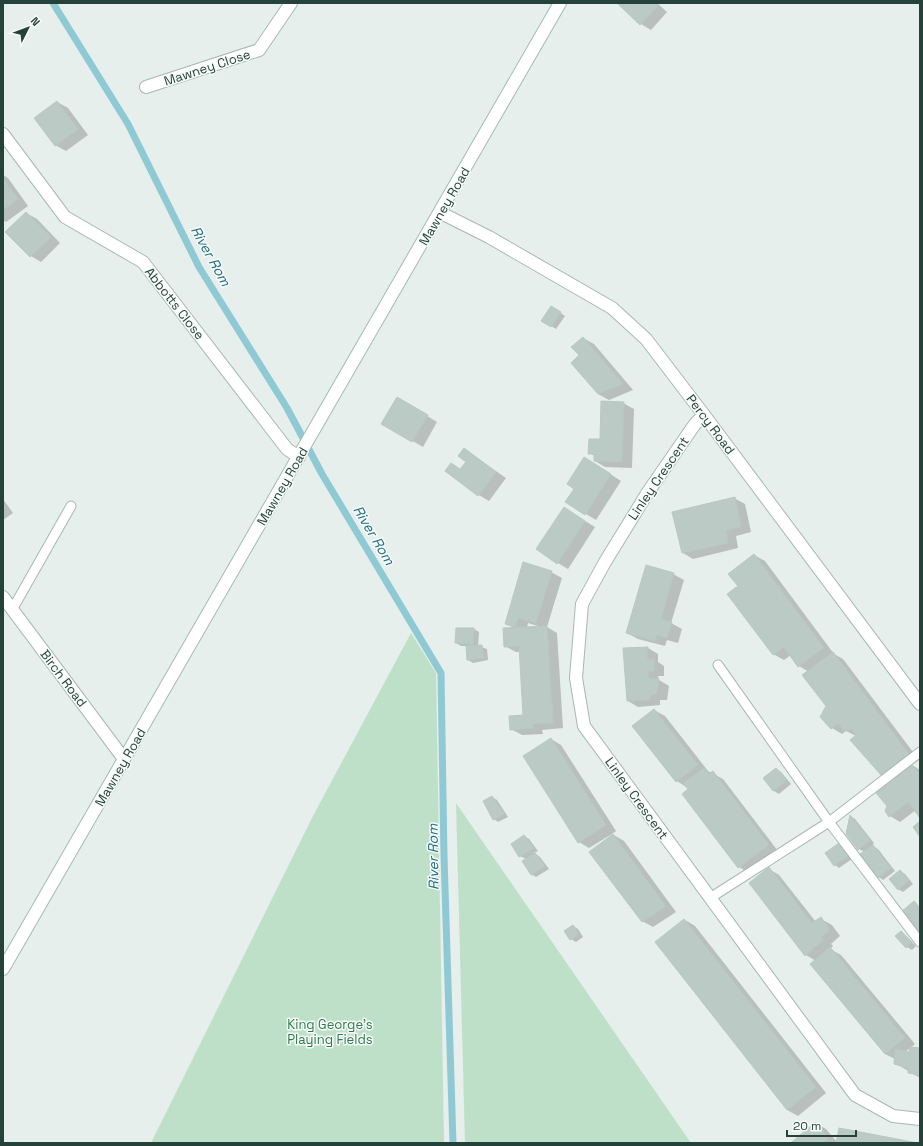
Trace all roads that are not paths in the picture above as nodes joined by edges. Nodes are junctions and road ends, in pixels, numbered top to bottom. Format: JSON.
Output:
{"nodes":[{"id":1,"x":291,"y":3,"type":"edge"},
{"id":2,"x":560,"y":3,"type":"edge"},
{"id":3,"x":146,"y":87,"type":"dead end"},
{"id":4,"x":3,"y":134,"type":"edge"},
{"id":5,"x":441,"y":213,"type":"junction"},
{"id":6,"x":704,"y":414,"type":"junction"},
{"id":7,"x":302,"y":453,"type":"junction"},
{"id":8,"x":71,"y":506,"type":"dead end"},
{"id":9,"x":3,"y":597,"type":"edge"},
{"id":10,"x":12,"y":610,"type":"junction"},
{"id":11,"x":718,"y":665,"type":"dead end"},
{"id":12,"x":920,"y":704,"type":"edge"},
{"id":13,"x":920,"y":752,"type":"edge"},
{"id":14,"x":124,"y":759,"type":"junction"},
{"id":15,"x":829,"y":822,"type":"junction"},
{"id":16,"x":710,"y":898,"type":"junction"},
{"id":17,"x":920,"y":942,"type":"edge"},
{"id":18,"x":3,"y":969,"type":"edge"},
{"id":19,"x":920,"y":1119,"type":"edge"}],
"edges":[{"from":1,"to":3,"type":"street","name":"Mawney Close"},
{"from":2,"to":5,"type":"street","name":"Mawney Road"},
{"from":4,"to":7,"type":"street","name":"Abbotts Close"},
{"from":5,"to":6,"type":"street","name":"Percy Road"},
{"from":5,"to":7,"type":"street","name":"Mawney Road"},
{"from":6,"to":12,"type":"street","name":"Percy Road"},
{"from":6,"to":16,"type":"street","name":"Linley Crescent"},
{"from":7,"to":14,"type":"street","name":"Mawney Road"},
{"from":8,"to":10,"type":"lane"},
{"from":9,"to":10,"type":"street","name":"Birch Road"},
{"from":10,"to":14,"type":"street","name":"Birch Road"},
{"from":11,"to":15,"type":"lane"},
{"from":13,"to":15,"type":"lane"},
{"from":14,"to":18,"type":"street","name":"Mawney Road"},
{"from":15,"to":16,"type":"lane"},
{"from":15,"to":17,"type":"lane"},
{"from":16,"to":19,"type":"street","name":"Linley Crescent"}]}
